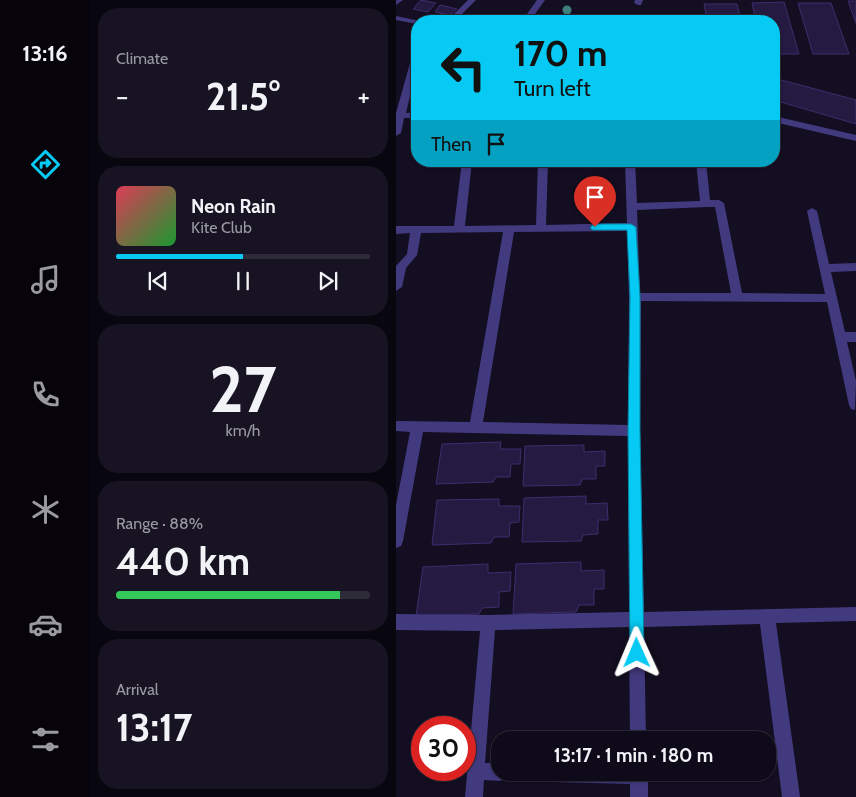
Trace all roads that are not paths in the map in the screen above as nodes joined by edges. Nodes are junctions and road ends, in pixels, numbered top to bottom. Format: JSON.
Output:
{"nodes":[{"id":1,"x":399,"y":0,"type":"edge"},
{"id":2,"x":472,"y":0,"type":"edge"},
{"id":3,"x":541,"y":0,"type":"edge"},
{"id":4,"x":396,"y":3,"type":"edge"},
{"id":5,"x":457,"y":15,"type":"edge"},
{"id":6,"x":530,"y":15,"type":"edge"},
{"id":7,"x":396,"y":18,"type":"edge"},
{"id":8,"x":411,"y":21,"type":"edge"},
{"id":9,"x":411,"y":72,"type":"edge"},
{"id":10,"x":411,"y":115,"type":"edge"},
{"id":11,"x":398,"y":116,"type":"edge"},
{"id":12,"x":780,"y":120,"type":"edge"},
{"id":13,"x":396,"y":133,"type":"edge"},
{"id":14,"x":856,"y":138,"type":"edge"},
{"id":15,"x":466,"y":167,"type":"edge"},
{"id":16,"x":543,"y":167,"type":"edge"},
{"id":17,"x":630,"y":167,"type":"edge"},
{"id":18,"x":701,"y":167,"type":"edge"},
{"id":19,"x":704,"y":204,"type":"junction"},
{"id":20,"x":631,"y":207,"type":"junction"},
{"id":21,"x":812,"y":211,"type":"dead end"},
{"id":22,"x":631,"y":227,"type":"junction"},
{"id":23,"x":509,"y":228,"type":"junction"},
{"id":24,"x":541,"y":228,"type":"junction"},
{"id":25,"x":459,"y":229,"type":"junction"},
{"id":26,"x":396,"y":230,"type":"edge"},
{"id":27,"x":416,"y":230,"type":"junction"},
{"id":28,"x":399,"y":267,"type":"edge"},
{"id":29,"x":856,"y":267,"type":"edge"},
{"id":30,"x":825,"y":268,"type":"junction"},
{"id":31,"x":396,"y":288,"type":"edge"},
{"id":32,"x":635,"y":297,"type":"junction"},
{"id":33,"x":737,"y":297,"type":"junction"},
{"id":34,"x":831,"y":298,"type":"junction"},
{"id":35,"x":841,"y":337,"type":"junction"},
{"id":36,"x":856,"y":337,"type":"edge"},
{"id":37,"x":855,"y":405,"type":"edge"},
{"id":38,"x":396,"y":426,"type":"edge"},
{"id":39,"x":418,"y":426,"type":"junction"},
{"id":40,"x":476,"y":427,"type":"junction"},
{"id":41,"x":634,"y":431,"type":"junction"},
{"id":42,"x":396,"y":541,"type":"edge"},
{"id":43,"x":856,"y":614,"type":"edge"},
{"id":44,"x":767,"y":616,"type":"junction"},
{"id":45,"x":637,"y":619,"type":"junction"},
{"id":46,"x":396,"y":622,"type":"edge"},
{"id":47,"x":488,"y":623,"type":"junction"},
{"id":48,"x":638,"y":731,"type":"edge"},
{"id":49,"x":476,"y":771,"type":"joint"},
{"id":50,"x":491,"y":772,"type":"edge"},
{"id":51,"x":475,"y":781,"type":"edge"},
{"id":52,"x":639,"y":781,"type":"edge"},
{"id":53,"x":474,"y":797,"type":"edge"},
{"id":54,"x":639,"y":797,"type":"edge"},
{"id":55,"x":791,"y":797,"type":"edge"}],
"edges":[{"from":1,"to":4,"type":"street"},
{"from":2,"to":5,"type":"street"},
{"from":3,"to":6,"type":"street"},
{"from":7,"to":8,"type":"street"},
{"from":9,"to":11,"type":"street"},
{"from":10,"to":11,"type":"street"},
{"from":11,"to":13,"type":"street"},
{"from":12,"to":14,"type":"street"},
{"from":15,"to":25,"type":"street"},
{"from":16,"to":24,"type":"street"},
{"from":17,"to":20,"type":"street"},
{"from":18,"to":19,"type":"street"},
{"from":19,"to":20,"type":"street"},
{"from":19,"to":33,"type":"street"},
{"from":20,"to":22,"type":"street"},
{"from":21,"to":30,"type":"street"},
{"from":22,"to":24,"type":"street"},
{"from":22,"to":32,"type":"street"},
{"from":23,"to":24,"type":"street"},
{"from":23,"to":25,"type":"street"},
{"from":23,"to":40,"type":"street"},
{"from":25,"to":27,"type":"street"},
{"from":26,"to":27,"type":"street"},
{"from":27,"to":28,"type":"street"},
{"from":28,"to":31,"type":"street"},
{"from":29,"to":30,"type":"street"},
{"from":30,"to":34,"type":"street"},
{"from":32,"to":33,"type":"street"},
{"from":32,"to":41,"type":"street"},
{"from":33,"to":34,"type":"street"},
{"from":34,"to":35,"type":"street"},
{"from":35,"to":36,"type":"street"},
{"from":35,"to":37,"type":"street"},
{"from":38,"to":39,"type":"street"},
{"from":39,"to":40,"type":"street"},
{"from":39,"to":42,"type":"street"},
{"from":40,"to":41,"type":"street"},
{"from":41,"to":45,"type":"street"},
{"from":43,"to":44,"type":"street"},
{"from":44,"to":45,"type":"street"},
{"from":44,"to":55,"type":"street"},
{"from":45,"to":47,"type":"street"},
{"from":45,"to":48,"type":"street"},
{"from":46,"to":47,"type":"street"},
{"from":47,"to":49,"type":"street"},
{"from":49,"to":50,"type":"street"},
{"from":51,"to":53,"type":"street"},
{"from":52,"to":54,"type":"street"}]}
